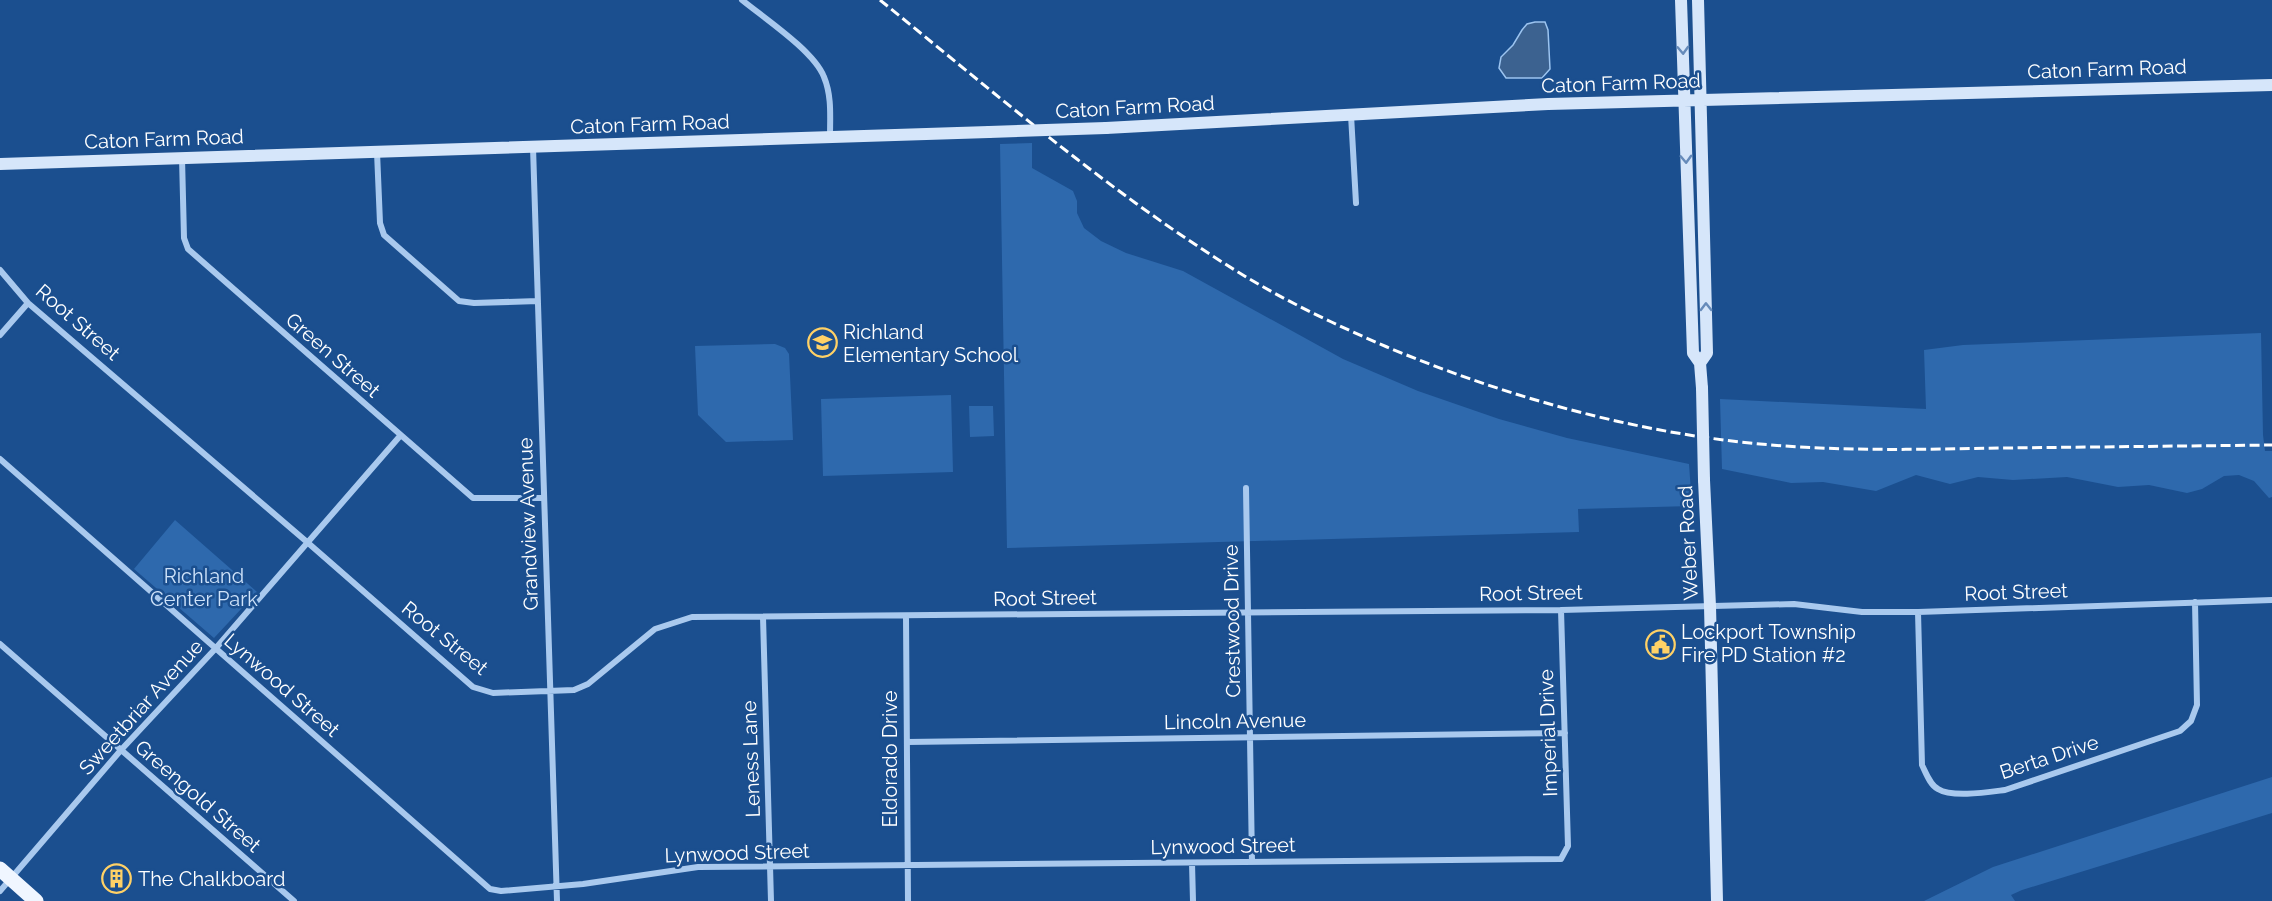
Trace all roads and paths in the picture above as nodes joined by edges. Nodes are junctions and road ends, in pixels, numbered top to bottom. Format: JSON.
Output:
{"nodes":[{"id":1,"x":742,"y":0,"type":"edge"},
{"id":2,"x":1681,"y":0,"type":"edge"},
{"id":3,"x":1698,"y":0,"type":"edge"},
{"id":4,"x":2272,"y":85,"type":"edge"},
{"id":5,"x":1684,"y":100,"type":"junction"},
{"id":6,"x":1702,"y":100,"type":"junction"},
{"id":7,"x":1351,"y":114,"type":"junction"},
{"id":8,"x":830,"y":137,"type":"junction"},
{"id":9,"x":533,"y":147,"type":"junction"},
{"id":10,"x":377,"y":152,"type":"junction"},
{"id":11,"x":182,"y":158,"type":"junction"},
{"id":12,"x":0,"y":164,"type":"edge"},
{"id":13,"x":1356,"y":203,"type":"dead end"},
{"id":14,"x":0,"y":270,"type":"edge"},
{"id":15,"x":538,"y":301,"type":"junction"},
{"id":16,"x":28,"y":303,"type":"junction"},
{"id":17,"x":0,"y":335,"type":"edge"},
{"id":18,"x":1700,"y":363,"type":"junction"},
{"id":19,"x":400,"y":436,"type":"junction"},
{"id":20,"x":0,"y":459,"type":"edge"},
{"id":21,"x":1246,"y":488,"type":"dead end"},
{"id":22,"x":544,"y":498,"type":"junction"},
{"id":23,"x":308,"y":542,"type":"junction"},
{"id":24,"x":2272,"y":600,"type":"edge"},
{"id":25,"x":2195,"y":602,"type":"junction"},
{"id":26,"x":1710,"y":606,"type":"junction"},
{"id":27,"x":1561,"y":610,"type":"junction"},
{"id":28,"x":1249,"y":612,"type":"junction"},
{"id":29,"x":1918,"y":612,"type":"junction"},
{"id":30,"x":906,"y":616,"type":"junction"},
{"id":31,"x":763,"y":617,"type":"junction"},
{"id":32,"x":0,"y":644,"type":"edge"},
{"id":33,"x":216,"y":648,"type":"junction"},
{"id":34,"x":550,"y":691,"type":"junction"},
{"id":35,"x":1565,"y":733,"type":"junction"},
{"id":36,"x":1251,"y":737,"type":"junction"},
{"id":37,"x":907,"y":742,"type":"junction"},
{"id":38,"x":121,"y":750,"type":"junction"},
{"id":39,"x":1564,"y":854,"type":"joint"},
{"id":40,"x":1252,"y":862,"type":"junction"},
{"id":41,"x":1192,"y":863,"type":"junction"},
{"id":42,"x":907,"y":866,"type":"junction"},
{"id":43,"x":770,"y":867,"type":"junction"},
{"id":44,"x":5,"y":874,"type":"edge"},
{"id":45,"x":556,"y":886,"type":"junction"},
{"id":46,"x":0,"y":891,"type":"edge"},
{"id":47,"x":36,"y":901,"type":"edge"},
{"id":48,"x":294,"y":901,"type":"edge"},
{"id":49,"x":557,"y":901,"type":"edge"},
{"id":50,"x":771,"y":901,"type":"edge"},
{"id":51,"x":908,"y":901,"type":"edge"},
{"id":52,"x":1193,"y":901,"type":"edge"},
{"id":53,"x":1717,"y":901,"type":"edge"}],
"edges":[{"from":1,"to":8,"type":"street"},
{"from":2,"to":5,"type":"street","name":"Weber Road","one_way":true},
{"from":3,"to":6,"type":"street","name":"Weber Road"},
{"from":4,"to":6,"type":"street","name":"Caton Farm Road"},
{"from":5,"to":6,"type":"street","name":"Caton Farm Road"},
{"from":5,"to":7,"type":"street","name":"Caton Farm Road"},
{"from":5,"to":18,"type":"street","name":"Weber Road","one_way":true},
{"from":18,"to":6,"type":"street","name":"Weber Road","one_way":true},
{"from":7,"to":8,"type":"street","name":"Caton Farm Road","bridge":true},
{"from":7,"to":13,"type":"street"},
{"from":8,"to":9,"type":"street","name":"Caton Farm Road"},
{"from":9,"to":10,"type":"street","name":"Caton Farm Road"},
{"from":9,"to":15,"type":"street","name":"Grandview Avenue"},
{"from":10,"to":11,"type":"street","name":"Caton Farm Road"},
{"from":10,"to":15,"type":"street"},
{"from":11,"to":12,"type":"street","name":"Caton Farm Road"},
{"from":11,"to":19,"type":"street","name":"Green Street"},
{"from":14,"to":16,"type":"street","name":"Root Street"},
{"from":15,"to":22,"type":"street","name":"Grandview Avenue"},
{"from":16,"to":17,"type":"street"},
{"from":16,"to":23,"type":"street","name":"Root Street"},
{"from":18,"to":26,"type":"street","name":"Weber Road","bridge":true},
{"from":19,"to":22,"type":"street","name":"Green Street"},
{"from":19,"to":23,"type":"street","name":"Sweetbriar Avenue"},
{"from":20,"to":33,"type":"street","name":"Lynwood Street"},
{"from":21,"to":28,"type":"street","name":"Crestwood Drive"},
{"from":22,"to":34,"type":"street","name":"Grandview Avenue"},
{"from":23,"to":33,"type":"street","name":"Sweetbriar Avenue"},
{"from":23,"to":34,"type":"street","name":"Root Street"},
{"from":24,"to":25,"type":"street","name":"Root Street"},
{"from":25,"to":29,"type":"street","name":"Root Street"},
{"from":25,"to":29,"type":"street","name":"Berta Drive"},
{"from":26,"to":27,"type":"street","name":"Root Street"},
{"from":26,"to":29,"type":"street","name":"Root Street"},
{"from":26,"to":53,"type":"street","name":"Weber Road"},
{"from":27,"to":28,"type":"street","name":"Root Street"},
{"from":27,"to":35,"type":"street","name":"Imperial Drive"},
{"from":28,"to":30,"type":"street","name":"Root Street"},
{"from":28,"to":36,"type":"street","name":"Crestwood Drive"},
{"from":30,"to":31,"type":"street","name":"Root Street"},
{"from":30,"to":37,"type":"street","name":"Eldorado Drive"},
{"from":31,"to":34,"type":"street","name":"Root Street"},
{"from":31,"to":43,"type":"street","name":"Leness Lane"},
{"from":32,"to":38,"type":"street","name":"Greengold Street"},
{"from":33,"to":38,"type":"street","name":"Sweetbriar Avenue"},
{"from":33,"to":45,"type":"street","name":"Lynwood Street"},
{"from":34,"to":45,"type":"street","name":"Grandview Avenue"},
{"from":35,"to":36,"type":"street","name":"Lincoln Avenue"},
{"from":35,"to":39,"type":"street","name":"Imperial Drive"},
{"from":36,"to":37,"type":"street","name":"Lincoln Avenue"},
{"from":36,"to":40,"type":"street","name":"Crestwood Drive"},
{"from":37,"to":42,"type":"street","name":"Eldorado Drive"},
{"from":38,"to":44,"type":"street","name":"Sweetbriar Avenue"},
{"from":38,"to":48,"type":"street","name":"Greengold Street"},
{"from":39,"to":40,"type":"street","name":"Lynwood Street"},
{"from":40,"to":41,"type":"street","name":"Lynwood Street"},
{"from":41,"to":42,"type":"street","name":"Lynwood Street"},
{"from":41,"to":52,"type":"street"},
{"from":42,"to":43,"type":"street","name":"Lynwood Street"},
{"from":42,"to":51,"type":"street","name":"Eldorado Drive"},
{"from":43,"to":45,"type":"street","name":"Lynwood Street"},
{"from":43,"to":50,"type":"street","name":"Leness Lane"},
{"from":44,"to":46,"type":"street","name":"Sweetbriar Avenue"},
{"from":44,"to":47,"type":"main road"},
{"from":45,"to":49,"type":"street","name":"Grandview Avenue"}]}
